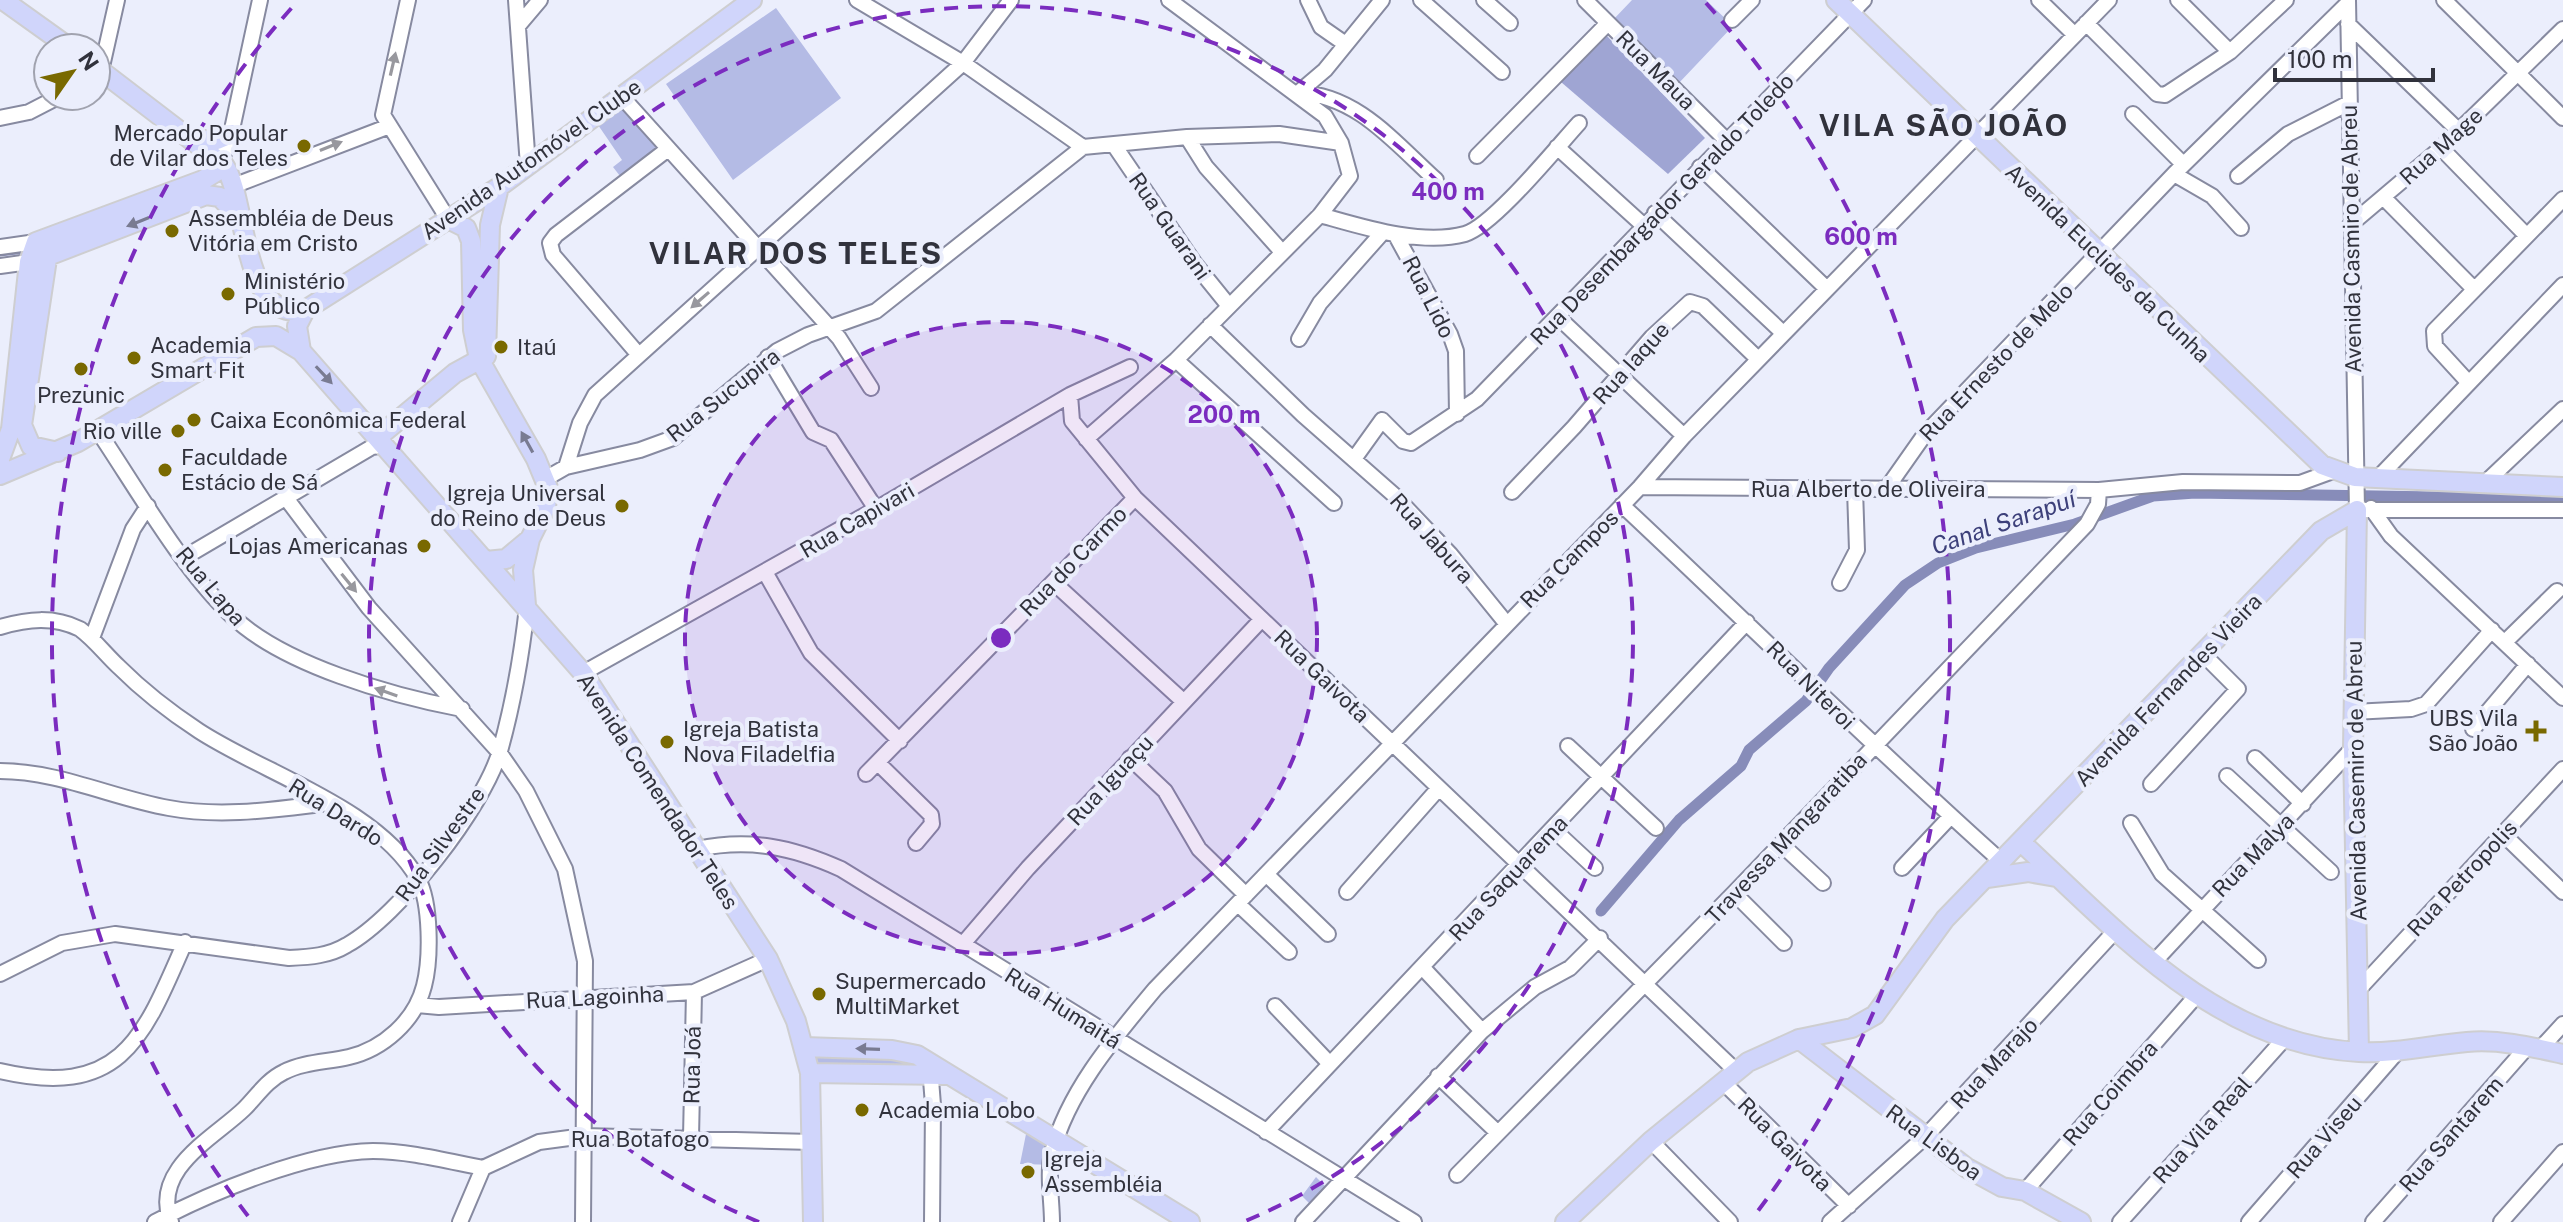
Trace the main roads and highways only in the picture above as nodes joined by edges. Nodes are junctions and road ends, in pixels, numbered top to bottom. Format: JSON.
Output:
{"nodes":[{"id":1,"x":3,"y":0,"type":"edge"},
{"id":2,"x":752,"y":0,"type":"edge"},
{"id":3,"x":1836,"y":0,"type":"edge"},
{"id":4,"x":48,"y":32,"type":"edge"},
{"id":5,"x":112,"y":80,"type":"edge"},
{"id":6,"x":231,"y":134,"type":"road end"},
{"id":7,"x":194,"y":140,"type":"junction"},
{"id":8,"x":221,"y":162,"type":"junction"},
{"id":9,"x":499,"y":187,"type":"junction"},
{"id":10,"x":237,"y":216,"type":"junction"},
{"id":11,"x":448,"y":219,"type":"junction"},
{"id":12,"x":481,"y":244,"type":"junction"},
{"id":13,"x":37,"y":261,"type":"junction"},
{"id":14,"x":270,"y":300,"type":"junction"},
{"id":15,"x":305,"y":310,"type":"junction"},
{"id":16,"x":256,"y":337,"type":"junction"},
{"id":17,"x":301,"y":351,"type":"junction"},
{"id":18,"x":485,"y":364,"type":"junction"},
{"id":19,"x":378,"y":443,"type":"junction"},
{"id":20,"x":58,"y":452,"type":"junction"},
{"id":21,"x":0,"y":459,"type":"edge"},
{"id":22,"x":0,"y":475,"type":"edge"},
{"id":23,"x":2563,"y":487,"type":"edge"},
{"id":24,"x":2359,"y":497,"type":"junction"},
{"id":25,"x":530,"y":539,"type":"junction"},
{"id":26,"x":486,"y":561,"type":"junction"},
{"id":27,"x":527,"y":607,"type":"junction"},
{"id":28,"x":2021,"y":842,"type":"junction"},
{"id":29,"x":2059,"y":877,"type":"junction"},
{"id":30,"x":1986,"y":879,"type":"junction"},
{"id":31,"x":1799,"y":1039,"type":"junction"},
{"id":32,"x":804,"y":1047,"type":"junction"},
{"id":33,"x":2359,"y":1052,"type":"junction"},
{"id":34,"x":2563,"y":1054,"type":"edge"},
{"id":35,"x":935,"y":1071,"type":"junction"},
{"id":36,"x":810,"y":1073,"type":"junction"},
{"id":37,"x":2076,"y":1221,"type":"edge"},
{"id":38,"x":813,"y":1222,"type":"edge"},
{"id":39,"x":1190,"y":1222,"type":"edge"},
{"id":40,"x":1565,"y":1222,"type":"edge"}],
"edges":[{"from":1,"to":4,"type":"main road"},
{"from":2,"to":9,"type":"main road","name":"Avenida Automóvel Clube"},
{"from":3,"to":24,"type":"main road","name":"Avenida Euclides da Cunha"},
{"from":5,"to":7,"type":"main road"},
{"from":6,"to":7,"type":"main road"},
{"from":7,"to":8,"type":"main road"},
{"from":8,"to":10,"type":"main road"},
{"from":8,"to":13,"type":"main road"},
{"from":9,"to":11,"type":"main road","name":"Avenida Automóvel Clube"},
{"from":9,"to":12,"type":"main road"},
{"from":10,"to":13,"type":"main road","one_way":true},
{"from":10,"to":14,"type":"main road"},
{"from":11,"to":12,"type":"main road"},
{"from":11,"to":15,"type":"main road","name":"Avenida Automóvel Clube"},
{"from":12,"to":18,"type":"main road"},
{"from":13,"to":20,"type":"main road"},
{"from":13,"to":21,"type":"main road"},
{"from":14,"to":15,"type":"main road"},
{"from":14,"to":16,"type":"main road"},
{"from":15,"to":17,"type":"main road"},
{"from":16,"to":17,"type":"main road","name":"Avenida Comendador Teles"},
{"from":16,"to":20,"type":"main road"},
{"from":17,"to":19,"type":"main road","name":"Avenida Comendador Teles","one_way":true},
{"from":18,"to":19,"type":"main road"},
{"from":25,"to":18,"type":"main road","one_way":true},
{"from":19,"to":26,"type":"main road","name":"Avenida Comendador Teles"},
{"from":20,"to":22,"type":"main road"},
{"from":23,"to":24,"type":"main road","name":"Avenida Euclides da Cunha"},
{"from":24,"to":28,"type":"main road","name":"Avenida Fernandes Vieira"},
{"from":24,"to":33,"type":"main road","name":"Avenida Casemiro de Abreu"},
{"from":25,"to":26,"type":"main road"},
{"from":25,"to":27,"type":"main road"},
{"from":26,"to":27,"type":"main road","name":"Avenida Comendador Teles"},
{"from":27,"to":32,"type":"main road","name":"Avenida Comendador Teles"},
{"from":28,"to":29,"type":"main road"},
{"from":28,"to":30,"type":"main road","name":"Avenida Fernandes Vieira"},
{"from":29,"to":30,"type":"main road"},
{"from":29,"to":33,"type":"main road"},
{"from":30,"to":31,"type":"main road","name":"Avenida Fernandes Vieira"},
{"from":31,"to":37,"type":"main road","name":"Rua Lisboa"},
{"from":31,"to":40,"type":"main road","name":"Avenida Fernandes Vieira"},
{"from":35,"to":32,"type":"main road","one_way":true},
{"from":32,"to":36,"type":"main road","name":"Avenida Comendador Teles"},
{"from":33,"to":34,"type":"main road"},
{"from":35,"to":36,"type":"main road"},
{"from":35,"to":39,"type":"main road"},
{"from":36,"to":38,"type":"main road","name":"Avenida Comendador Teles"}]}
